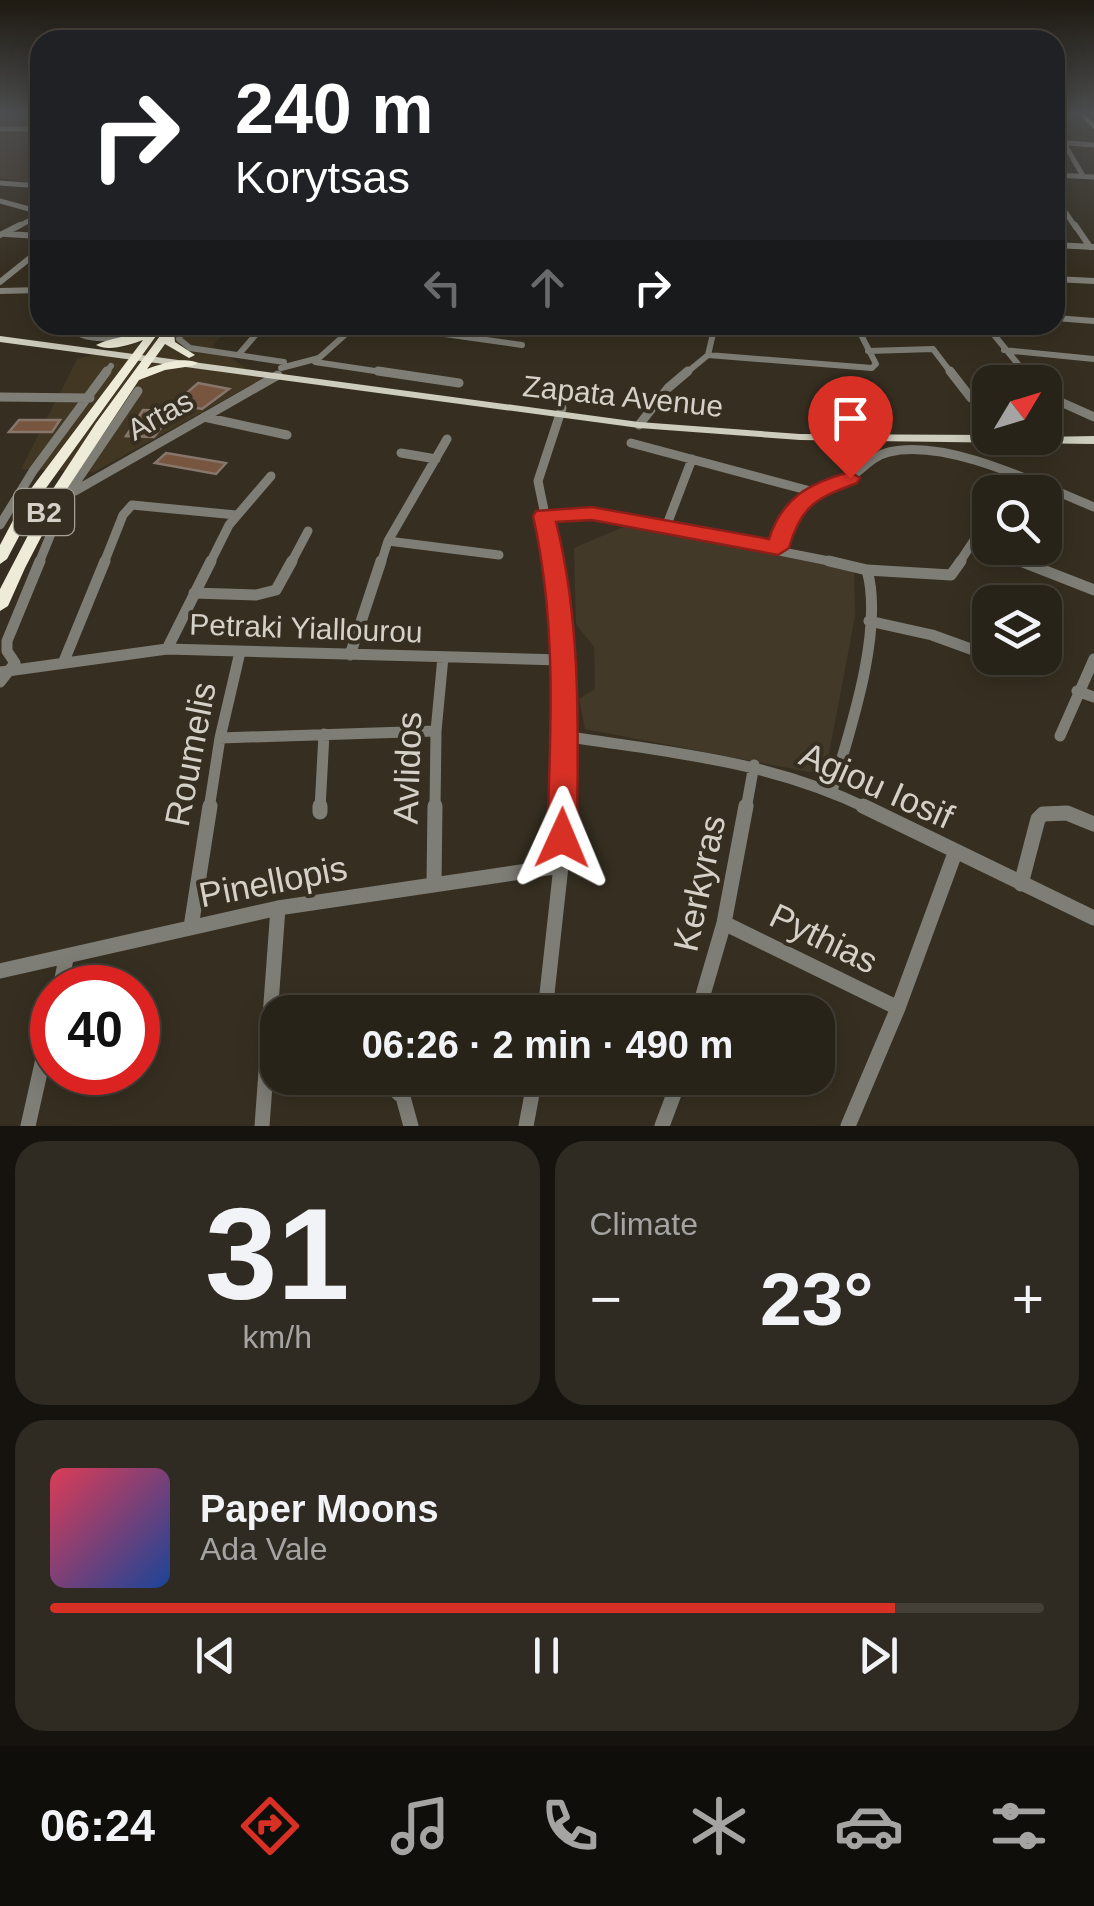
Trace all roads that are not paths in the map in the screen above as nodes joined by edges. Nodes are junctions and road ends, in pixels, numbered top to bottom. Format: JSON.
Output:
{"nodes":[{"id":1,"x":1078,"y":167,"type":"edge"},
{"id":2,"x":1065,"y":175,"type":"edge"},
{"id":3,"x":1083,"y":176,"type":"junction"},
{"id":4,"x":1094,"y":177,"type":"edge"},
{"id":5,"x":0,"y":183,"type":"edge"},
{"id":6,"x":30,"y":185,"type":"edge"},
{"id":7,"x":0,"y":200,"type":"edge"},
{"id":8,"x":30,"y":210,"type":"edge"},
{"id":9,"x":1065,"y":214,"type":"edge"},
{"id":10,"x":30,"y":219,"type":"edge"},
{"id":11,"x":0,"y":234,"type":"edge"},
{"id":12,"x":30,"y":236,"type":"edge"},
{"id":13,"x":1065,"y":246,"type":"edge"},
{"id":14,"x":1092,"y":247,"type":"edge"},
{"id":15,"x":30,"y":258,"type":"edge"},
{"id":16,"x":1065,"y":279,"type":"edge"},
{"id":17,"x":1094,"y":280,"type":"edge"},
{"id":18,"x":0,"y":282,"type":"edge"},
{"id":19,"x":30,"y":290,"type":"edge"},
{"id":20,"x":0,"y":291,"type":"edge"},
{"id":21,"x":1065,"y":319,"type":"edge"},
{"id":22,"x":1094,"y":320,"type":"edge"},
{"id":23,"x":0,"y":331,"type":"edge"},
{"id":24,"x":93,"y":335,"type":"edge"},
{"id":25,"x":134,"y":335,"type":"edge"},
{"id":26,"x":143,"y":335,"type":"edge"},
{"id":27,"x":156,"y":335,"type":"edge"},
{"id":28,"x":165,"y":335,"type":"edge"},
{"id":29,"x":180,"y":335,"type":"edge"},
{"id":30,"x":255,"y":335,"type":"edge"},
{"id":31,"x":345,"y":335,"type":"edge"},
{"id":32,"x":451,"y":335,"type":"edge"},
{"id":33,"x":713,"y":335,"type":"edge"},
{"id":34,"x":861,"y":335,"type":"edge"},
{"id":35,"x":993,"y":335,"type":"edge"},
{"id":36,"x":0,"y":338,"type":"edge"},
{"id":37,"x":522,"y":345,"type":"dead end"},
{"id":38,"x":1004,"y":350,"type":"junction"},
{"id":39,"x":868,"y":351,"type":"junction"},
{"id":40,"x":240,"y":353,"type":"junction"},
{"id":41,"x":145,"y":354,"type":"junction"},
{"id":42,"x":108,"y":355,"type":"junction"},
{"id":43,"x":708,"y":355,"type":"junction"},
{"id":44,"x":190,"y":359,"type":"junction"},
{"id":45,"x":1094,"y":359,"type":"edge"},
{"id":46,"x":314,"y":364,"type":"junction"},
{"id":47,"x":1018,"y":365,"type":"edge"},
{"id":48,"x":281,"y":368,"type":"junction"},
{"id":49,"x":132,"y":382,"type":"junction"},
{"id":50,"x":459,"y":383,"type":"dead end"},
{"id":51,"x":4,"y":397,"type":"edge"},
{"id":52,"x":90,"y":398,"type":"junction"},
{"id":53,"x":970,"y":398,"type":"dead end"},
{"id":54,"x":0,"y":406,"type":"edge"},
{"id":55,"x":1062,"y":406,"type":"edge"},
{"id":56,"x":561,"y":412,"type":"junction"},
{"id":57,"x":204,"y":417,"type":"junction"},
{"id":58,"x":1094,"y":417,"type":"edge"},
{"id":59,"x":641,"y":420,"type":"junction"},
{"id":60,"x":972,"y":431,"type":"edge"},
{"id":61,"x":1062,"y":432,"type":"edge"},
{"id":62,"x":1094,"y":432,"type":"edge"},
{"id":63,"x":287,"y":435,"type":"dead end"},
{"id":64,"x":447,"y":439,"type":"dead end"},
{"id":65,"x":1094,"y":440,"type":"edge"},
{"id":66,"x":631,"y":443,"type":"dead end"},
{"id":67,"x":52,"y":446,"type":"junction"},
{"id":68,"x":69,"y":446,"type":"junction"},
{"id":69,"x":400,"y":453,"type":"dead end"},
{"id":70,"x":436,"y":459,"type":"junction"},
{"id":71,"x":692,"y":459,"type":"junction"},
{"id":72,"x":1008,"y":475,"type":"edge"},
{"id":73,"x":271,"y":476,"type":"dead end"},
{"id":74,"x":814,"y":492,"type":"junction"},
{"id":75,"x":1062,"y":495,"type":"edge"},
{"id":76,"x":66,"y":497,"type":"junction"},
{"id":77,"x":1094,"y":507,"type":"edge"},
{"id":78,"x":236,"y":514,"type":"junction"},
{"id":79,"x":544,"y":516,"type":"junction"},
{"id":80,"x":0,"y":525,"type":"edge"},
{"id":81,"x":666,"y":528,"type":"junction"},
{"id":82,"x":308,"y":531,"type":"dead end"},
{"id":83,"x":388,"y":541,"type":"junction"},
{"id":84,"x":972,"y":542,"type":"edge"},
{"id":85,"x":778,"y":548,"type":"junction"},
{"id":86,"x":499,"y":555,"type":"dead end"},
{"id":87,"x":0,"y":558,"type":"edge"},
{"id":88,"x":1030,"y":565,"type":"edge"},
{"id":89,"x":868,"y":570,"type":"junction"},
{"id":90,"x":1094,"y":590,"type":"edge"},
{"id":91,"x":194,"y":594,"type":"junction"},
{"id":92,"x":0,"y":606,"type":"edge"},
{"id":93,"x":869,"y":621,"type":"junction"},
{"id":94,"x":166,"y":649,"type":"junction"},
{"id":95,"x":972,"y":649,"type":"edge"},
{"id":96,"x":240,"y":652,"type":"junction"},
{"id":97,"x":350,"y":655,"type":"junction"},
{"id":98,"x":443,"y":658,"type":"junction"},
{"id":99,"x":1094,"y":659,"type":"edge"},
{"id":100,"x":560,"y":660,"type":"junction"},
{"id":101,"x":0,"y":662,"type":"edge"},
{"id":102,"x":57,"y":662,"type":"junction"},
{"id":103,"x":9,"y":668,"type":"edge"},
{"id":104,"x":0,"y":682,"type":"edge"},
{"id":105,"x":1078,"y":690,"type":"junction"},
{"id":106,"x":1094,"y":697,"type":"edge"},
{"id":107,"x":436,"y":730,"type":"junction"},
{"id":108,"x":324,"y":734,"type":"junction"},
{"id":109,"x":564,"y":736,"type":"junction"},
{"id":110,"x":1060,"y":736,"type":"dead end"},
{"id":111,"x":220,"y":738,"type":"junction"},
{"id":112,"x":754,"y":766,"type":"junction"},
{"id":113,"x":832,"y":791,"type":"junction"},
{"id":114,"x":320,"y":812,"type":"dead end"},
{"id":115,"x":1094,"y":824,"type":"edge"},
{"id":116,"x":955,"y":853,"type":"junction"},
{"id":117,"x":561,"y":866,"type":"junction"},
{"id":118,"x":434,"y":882,"type":"junction"},
{"id":119,"x":1020,"y":884,"type":"junction"},
{"id":120,"x":278,"y":908,"type":"junction"},
{"id":121,"x":1094,"y":918,"type":"edge"},
{"id":122,"x":724,"y":923,"type":"junction"},
{"id":123,"x":190,"y":927,"type":"junction"},
{"id":124,"x":66,"y":959,"type":"junction"},
{"id":125,"x":65,"y":965,"type":"edge"},
{"id":126,"x":0,"y":971,"type":"edge"},
{"id":127,"x":272,"y":995,"type":"edge"},
{"id":128,"x":547,"y":995,"type":"edge"},
{"id":129,"x":703,"y":995,"type":"edge"},
{"id":130,"x":898,"y":1008,"type":"junction"},
{"id":131,"x":35,"y":1095,"type":"edge"},
{"id":132,"x":264,"y":1095,"type":"edge"},
{"id":133,"x":401,"y":1095,"type":"edge"},
{"id":134,"x":532,"y":1095,"type":"edge"},
{"id":135,"x":674,"y":1095,"type":"edge"},
{"id":136,"x":852,"y":1125,"type":"edge"},
{"id":137,"x":28,"y":1126,"type":"edge"},
{"id":138,"x":262,"y":1126,"type":"edge"},
{"id":139,"x":411,"y":1126,"type":"edge"},
{"id":140,"x":526,"y":1126,"type":"edge"},
{"id":141,"x":662,"y":1126,"type":"edge"}],
"edges":[{"from":1,"to":3,"type":"street"},
{"from":2,"to":3,"type":"street"},
{"from":3,"to":4,"type":"street"},
{"from":5,"to":6,"type":"street"},
{"from":7,"to":8,"type":"street"},
{"from":9,"to":14,"type":"street"},
{"from":10,"to":11,"type":"street"},
{"from":11,"to":12,"type":"street"},
{"from":13,"to":14,"type":"street"},
{"from":15,"to":18,"type":"street"},
{"from":16,"to":17,"type":"street"},
{"from":19,"to":20,"type":"street"},
{"from":21,"to":22,"type":"street"},
{"from":23,"to":42,"type":"main road"},
{"from":24,"to":25,"type":"street"},
{"from":26,"to":42,"type":"highway"},
{"from":27,"to":41,"type":"highway","number":"B2"},
{"from":28,"to":44,"type":"highway"},
{"from":29,"to":40,"type":"street"},
{"from":30,"to":40,"type":"street"},
{"from":31,"to":46,"type":"street"},
{"from":32,"to":37,"type":"street"},
{"from":33,"to":43,"type":"street"},
{"from":34,"to":39,"type":"street"},
{"from":35,"to":38,"type":"street"},
{"from":36,"to":42,"type":"main road"},
{"from":38,"to":45,"type":"street"},
{"from":38,"to":47,"type":"street"},
{"from":39,"to":43,"type":"street"},
{"from":39,"to":53,"type":"street"},
{"from":40,"to":48,"type":"street"},
{"from":41,"to":42,"type":"main road","name":"Zapata Avenue"},
{"from":41,"to":44,"type":"main road","name":"Zapata Avenue"},
{"from":41,"to":49,"type":"highway","number":"B2"},
{"from":42,"to":49,"type":"highway"},
{"from":42,"to":52,"type":"street"},
{"from":43,"to":59,"type":"street"},
{"from":44,"to":48,"type":"main road","name":"Zapata Avenue"},
{"from":44,"to":49,"type":"highway"},
{"from":46,"to":48,"type":"main road","name":"Zapata Avenue"},
{"from":46,"to":48,"type":"street"},
{"from":46,"to":50,"type":"street"},
{"from":46,"to":56,"type":"main road","name":"Zapata Avenue"},
{"from":48,"to":56,"type":"main road","name":"Zapata Avenue"},
{"from":48,"to":57,"type":"street","name":"Artas"},
{"from":49,"to":68,"type":"highway","number":"B2"},
{"from":49,"to":76,"type":"street"},
{"from":49,"to":92,"type":"highway","number":"B2"},
{"from":51,"to":52,"type":"street"},
{"from":51,"to":54,"type":"street"},
{"from":52,"to":67,"type":"street"},
{"from":55,"to":58,"type":"street"},
{"from":56,"to":59,"type":"main road","name":"Zapata Avenue"},
{"from":56,"to":79,"type":"street"},
{"from":57,"to":63,"type":"street"},
{"from":57,"to":76,"type":"street","name":"Artas"},
{"from":59,"to":60,"type":"main road","name":"Zapata Avenue"},
{"from":59,"to":65,"type":"main road","name":"Zapata Avenue"},
{"from":61,"to":62,"type":"main road"},
{"from":64,"to":70,"type":"street"},
{"from":66,"to":71,"type":"street"},
{"from":67,"to":68,"type":"highway"},
{"from":67,"to":80,"type":"street"},
{"from":68,"to":87,"type":"highway","number":"B2"},
{"from":69,"to":70,"type":"street"},
{"from":70,"to":83,"type":"street"},
{"from":71,"to":74,"type":"street"},
{"from":71,"to":81,"type":"street"},
{"from":72,"to":74,"type":"street"},
{"from":73,"to":78,"type":"street"},
{"from":74,"to":85,"type":"street"},
{"from":75,"to":77,"type":"street"},
{"from":76,"to":103,"type":"street"},
{"from":78,"to":91,"type":"street"},
{"from":78,"to":102,"type":"street"},
{"from":79,"to":81,"type":"street"},
{"from":79,"to":100,"type":"street"},
{"from":81,"to":85,"type":"street"},
{"from":82,"to":91,"type":"street"},
{"from":83,"to":86,"type":"street"},
{"from":83,"to":97,"type":"street"},
{"from":84,"to":89,"type":"street"},
{"from":85,"to":89,"type":"street"},
{"from":88,"to":90,"type":"street"},
{"from":89,"to":93,"type":"street"},
{"from":91,"to":94,"type":"street"},
{"from":93,"to":95,"type":"street"},
{"from":93,"to":113,"type":"street"},
{"from":94,"to":96,"type":"street","name":"Petraki Yiallourou"},
{"from":94,"to":102,"type":"street","name":"Petraki Yiallourou"},
{"from":96,"to":97,"type":"street","name":"Petraki Yiallourou"},
{"from":96,"to":111,"type":"street","name":"Roumelis"},
{"from":97,"to":98,"type":"street","name":"Petraki Yiallourou"},
{"from":98,"to":100,"type":"street","name":"Petraki Yiallourou"},
{"from":98,"to":107,"type":"street","name":"Avlidos"},
{"from":99,"to":105,"type":"street"},
{"from":100,"to":109,"type":"street"},
{"from":101,"to":103,"type":"street","name":"Petraki Yiallourou"},
{"from":102,"to":103,"type":"street","name":"Petraki Yiallourou"},
{"from":103,"to":104,"type":"street"},
{"from":105,"to":106,"type":"street"},
{"from":105,"to":110,"type":"street"},
{"from":107,"to":108,"type":"street"},
{"from":107,"to":118,"type":"street","name":"Avlidos"},
{"from":108,"to":111,"type":"street"},
{"from":108,"to":114,"type":"street"},
{"from":109,"to":112,"type":"street","name":"Agiou Iosif"},
{"from":109,"to":117,"type":"street"},
{"from":111,"to":123,"type":"street","name":"Roumelis"},
{"from":112,"to":113,"type":"street","name":"Agiou Iosif"},
{"from":112,"to":122,"type":"street","name":"Kerkyras"},
{"from":113,"to":116,"type":"street","name":"Agiou Iosif"},
{"from":115,"to":119,"type":"street"},
{"from":116,"to":119,"type":"street","name":"Agiou Iosif"},
{"from":116,"to":130,"type":"street"},
{"from":117,"to":118,"type":"street","name":"Pinellopis"},
{"from":117,"to":128,"type":"street"},
{"from":118,"to":120,"type":"street","name":"Pinellopis"},
{"from":119,"to":121,"type":"street","name":"Agiou Iosif"},
{"from":120,"to":123,"type":"street","name":"Pinellopis"},
{"from":120,"to":127,"type":"street"},
{"from":122,"to":129,"type":"street","name":"Kerkyras"},
{"from":122,"to":130,"type":"street","name":"Pythias"},
{"from":123,"to":124,"type":"street","name":"Pinellopis"},
{"from":124,"to":125,"type":"street"},
{"from":124,"to":126,"type":"street","name":"Pinellopis"},
{"from":130,"to":136,"type":"street"},
{"from":131,"to":137,"type":"street"},
{"from":132,"to":138,"type":"street"},
{"from":133,"to":139,"type":"street"},
{"from":134,"to":140,"type":"street"},
{"from":135,"to":141,"type":"street"}]}
